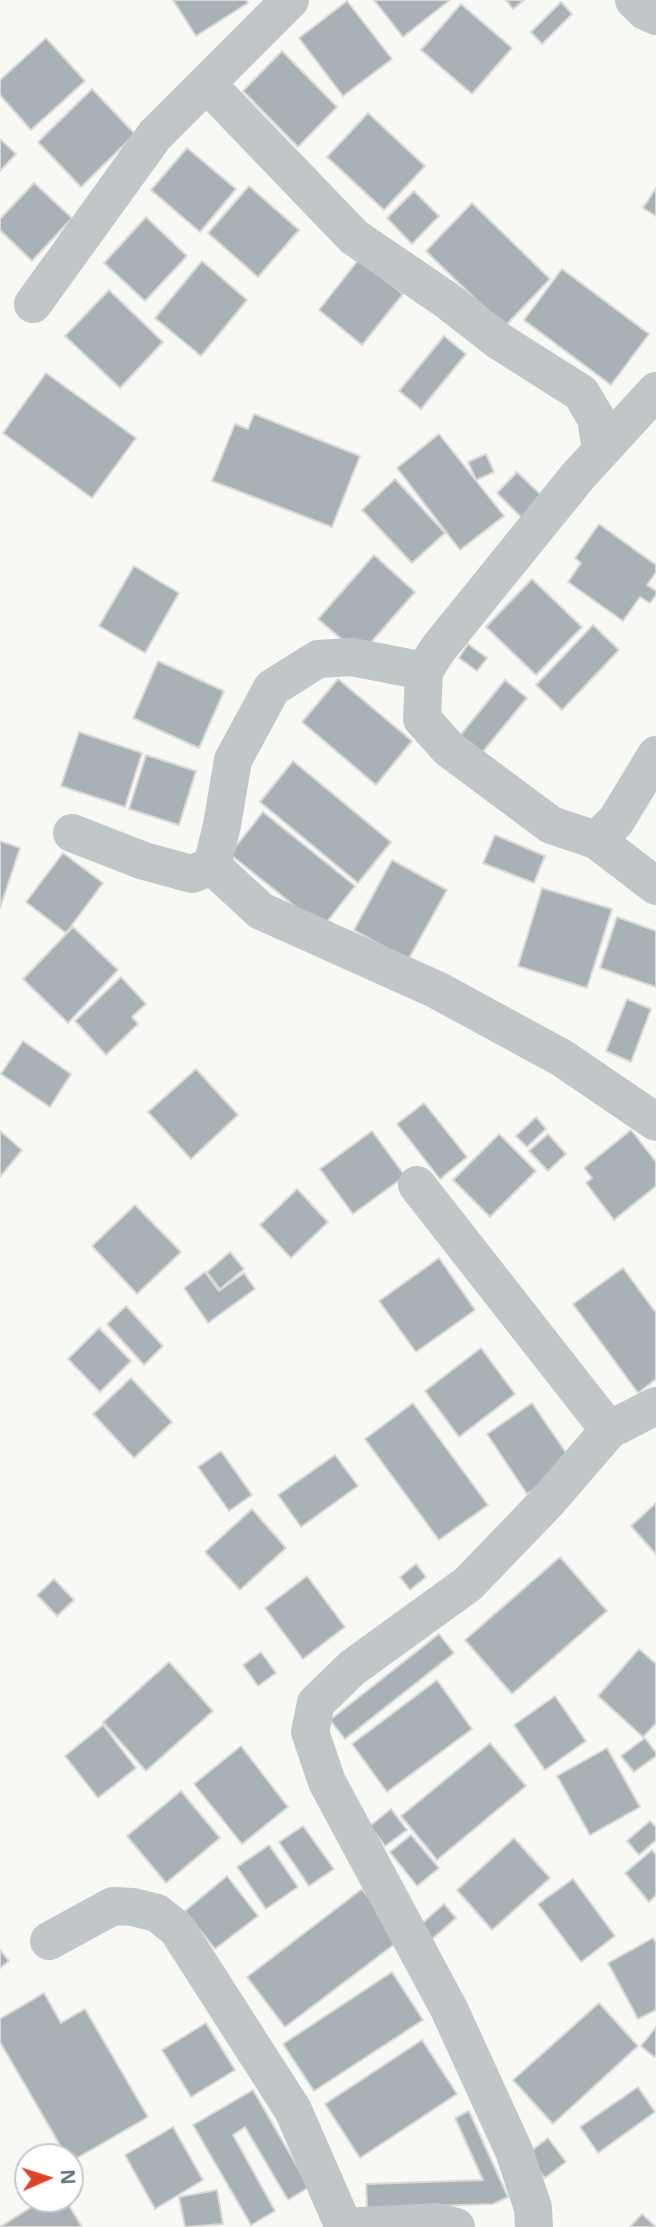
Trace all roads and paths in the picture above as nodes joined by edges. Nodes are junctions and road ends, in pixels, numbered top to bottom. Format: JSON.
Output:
{"nodes":[{"id":1,"x":290,"y":0,"type":"edge"},
{"id":2,"x":634,"y":0,"type":"edge"},
{"id":3,"x":656,"y":16,"type":"edge"},
{"id":4,"x":207,"y":84,"type":"junction"},
{"id":5,"x":33,"y":304,"type":"dead end"},
{"id":6,"x":656,"y":391,"type":"edge"},
{"id":7,"x":601,"y":450,"type":"junction"},
{"id":8,"x":424,"y":671,"type":"junction"},
{"id":9,"x":656,"y":755,"type":"edge"},
{"id":10,"x":72,"y":833,"type":"dead end"},
{"id":11,"x":596,"y":840,"type":"junction"},
{"id":12,"x":212,"y":866,"type":"junction"},
{"id":13,"x":656,"y":886,"type":"edge"},
{"id":14,"x":656,"y":1122,"type":"edge"},
{"id":15,"x":417,"y":1185,"type":"dead end"},
{"id":16,"x":656,"y":1406,"type":"edge"},
{"id":17,"x":609,"y":1430,"type":"junction"},
{"id":18,"x":49,"y":1941,"type":"dead end"},
{"id":19,"x":344,"y":2227,"type":"edge"},
{"id":20,"x":456,"y":2227,"type":"edge"},
{"id":21,"x":534,"y":2227,"type":"edge"}],
"edges":[{"from":1,"to":4,"type":"street"},
{"from":2,"to":3,"type":"street"},
{"from":4,"to":5,"type":"street"},
{"from":4,"to":7,"type":"street"},
{"from":6,"to":7,"type":"street"},
{"from":7,"to":8,"type":"street"},
{"from":8,"to":11,"type":"street"},
{"from":8,"to":12,"type":"street"},
{"from":9,"to":11,"type":"street"},
{"from":10,"to":12,"type":"street"},
{"from":11,"to":13,"type":"street"},
{"from":12,"to":14,"type":"street"},
{"from":15,"to":17,"type":"street"},
{"from":16,"to":17,"type":"street"},
{"from":17,"to":21,"type":"street"},
{"from":18,"to":19,"type":"street"},
{"from":19,"to":20,"type":"street"}]}
